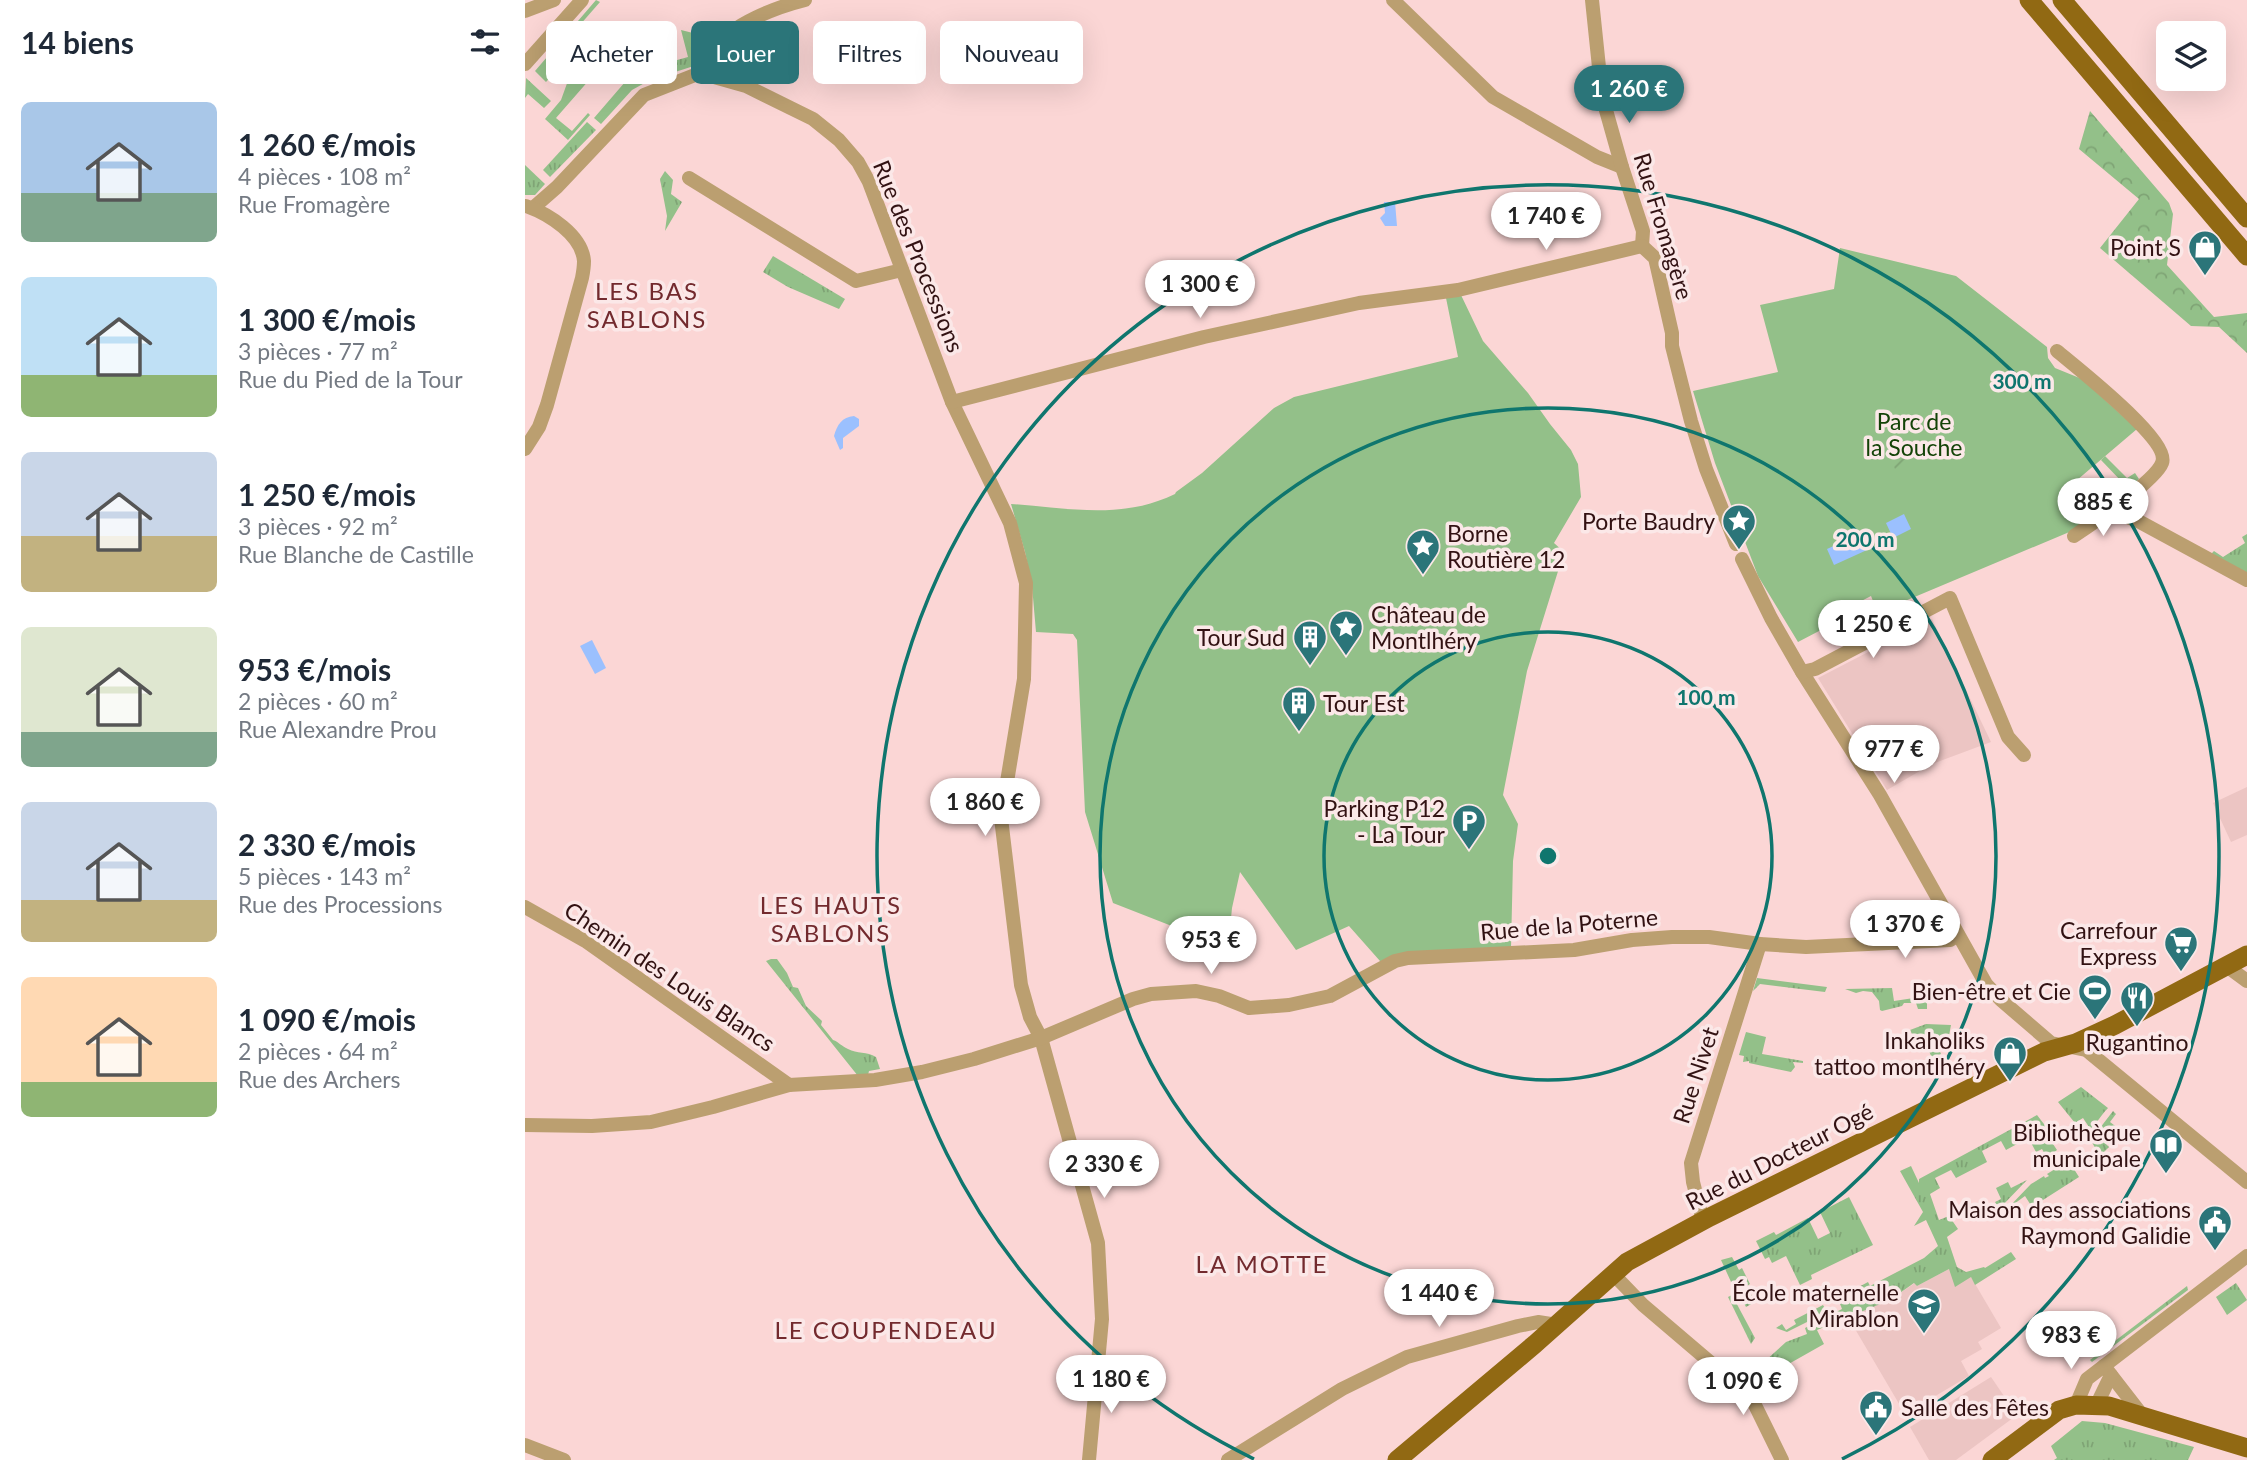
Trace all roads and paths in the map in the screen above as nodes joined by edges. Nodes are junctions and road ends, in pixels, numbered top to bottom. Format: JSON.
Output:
{"nodes":[{"id":1,"x":554,"y":0,"type":"edge"},
{"id":2,"x":582,"y":0,"type":"edge"},
{"id":3,"x":805,"y":0,"type":"edge"},
{"id":4,"x":1393,"y":0,"type":"edge"},
{"id":5,"x":1592,"y":0,"type":"edge"},
{"id":6,"x":2029,"y":0,"type":"edge"},
{"id":7,"x":2062,"y":0,"type":"edge"},
{"id":8,"x":525,"y":11,"type":"edge"},
{"id":9,"x":754,"y":21,"type":"edge"},
{"id":10,"x":525,"y":64,"type":"edge"},
{"id":11,"x":691,"y":77,"type":"edge"},
{"id":12,"x":738,"y":84,"type":"edge"},
{"id":13,"x":1622,"y":167,"type":"junction"},
{"id":14,"x":689,"y":178,"type":"dead end"},
{"id":15,"x":529,"y":207,"type":"edge"},
{"id":16,"x":2247,"y":218,"type":"edge"},
{"id":17,"x":1642,"y":246,"type":"junction"},
{"id":18,"x":2247,"y":256,"type":"edge"},
{"id":19,"x":902,"y":270,"type":"junction"},
{"id":20,"x":2057,"y":351,"type":"dead end"},
{"id":21,"x":952,"y":402,"type":"junction"},
{"id":22,"x":525,"y":449,"type":"edge"},
{"id":23,"x":2111,"y":510,"type":"junction"},
{"id":24,"x":2074,"y":536,"type":"dead end"},
{"id":25,"x":1736,"y":544,"type":"dead end"},
{"id":26,"x":1742,"y":559,"type":"dead end"},
{"id":27,"x":2247,"y":580,"type":"edge"},
{"id":28,"x":1802,"y":672,"type":"junction"},
{"id":29,"x":2024,"y":755,"type":"dead end"},
{"id":30,"x":525,"y":907,"type":"edge"},
{"id":31,"x":1958,"y":935,"type":"junction"},
{"id":32,"x":1753,"y":943,"type":"junction"},
{"id":33,"x":2247,"y":955,"type":"edge"},
{"id":34,"x":2228,"y":967,"type":"junction"},
{"id":35,"x":2247,"y":981,"type":"edge"},
{"id":36,"x":1041,"y":1038,"type":"junction"},
{"id":37,"x":2092,"y":1044,"type":"junction"},
{"id":38,"x":2062,"y":1047,"type":"junction"},
{"id":39,"x":789,"y":1085,"type":"junction"},
{"id":40,"x":525,"y":1125,"type":"edge"},
{"id":41,"x":2242,"y":1178,"type":"edge"},
{"id":42,"x":1703,"y":1221,"type":"junction"},
{"id":43,"x":2247,"y":1256,"type":"edge"},
{"id":44,"x":1613,"y":1274,"type":"junction"},
{"id":45,"x":1557,"y":1325,"type":"junction"},
{"id":46,"x":2108,"y":1371,"type":"junction"},
{"id":47,"x":2097,"y":1404,"type":"junction"},
{"id":48,"x":2076,"y":1405,"type":"junction"},
{"id":49,"x":2142,"y":1415,"type":"junction"},
{"id":50,"x":525,"y":1445,"type":"edge"},
{"id":51,"x":2247,"y":1448,"type":"edge"},
{"id":52,"x":564,"y":1460,"type":"edge"},
{"id":53,"x":1089,"y":1460,"type":"edge"},
{"id":54,"x":1228,"y":1460,"type":"edge"},
{"id":55,"x":1397,"y":1460,"type":"edge"},
{"id":56,"x":1782,"y":1460,"type":"edge"},
{"id":57,"x":1992,"y":1460,"type":"edge"}],
"edges":[{"from":1,"to":8,"type":"street"},
{"from":2,"to":10,"type":"street"},
{"from":3,"to":9,"type":"street"},
{"from":4,"to":13,"type":"street"},
{"from":5,"to":13,"type":"street","name":"Rue Fromagère"},
{"from":6,"to":18,"type":"main road"},
{"from":7,"to":16,"type":"main road"},
{"from":11,"to":15,"type":"street"},
{"from":12,"to":19,"type":"street","name":"Rue des Processions"},
{"from":13,"to":17,"type":"street","name":"Rue Fromagère"},
{"from":14,"to":19,"type":"street"},
{"from":15,"to":22,"type":"street"},
{"from":17,"to":21,"type":"street"},
{"from":17,"to":25,"type":"street","name":"Rue Fromagère"},
{"from":19,"to":21,"type":"street","name":"Rue des Processions"},
{"from":20,"to":23,"type":"street"},
{"from":21,"to":36,"type":"street","name":"Rue des Processions"},
{"from":23,"to":24,"type":"street"},
{"from":23,"to":27,"type":"street"},
{"from":26,"to":28,"type":"street"},
{"from":28,"to":29,"type":"street"},
{"from":28,"to":31,"type":"street"},
{"from":30,"to":39,"type":"street","name":"Chemin des Louis Blancs"},
{"from":31,"to":32,"type":"street","name":"Rue de la Poterne"},
{"from":31,"to":38,"type":"street"},
{"from":32,"to":36,"type":"street","name":"Rue de la Poterne"},
{"from":32,"to":42,"type":"street","name":"Rue Nivet"},
{"from":33,"to":34,"type":"main road","name":"Rue du Docteur Ogé"},
{"from":34,"to":35,"type":"street"},
{"from":34,"to":37,"type":"main road","name":"Rue du Docteur Ogé"},
{"from":36,"to":39,"type":"street"},
{"from":36,"to":53,"type":"street"},
{"from":37,"to":38,"type":"main road","name":"Rue du Docteur Ogé"},
{"from":37,"to":41,"type":"street"},
{"from":38,"to":42,"type":"main road","name":"Rue du Docteur Ogé"},
{"from":39,"to":40,"type":"street"},
{"from":42,"to":44,"type":"main road","name":"Rue du Docteur Ogé"},
{"from":43,"to":46,"type":"street"},
{"from":44,"to":45,"type":"main road","name":"Rue du Docteur Ogé"},
{"from":44,"to":56,"type":"street"},
{"from":45,"to":54,"type":"street"},
{"from":45,"to":55,"type":"main road","name":"Rue du Docteur Ogé"},
{"from":46,"to":47,"type":"street"},
{"from":46,"to":48,"type":"street"},
{"from":46,"to":49,"type":"street"},
{"from":47,"to":48,"type":"main road"},
{"from":47,"to":49,"type":"main road"},
{"from":48,"to":57,"type":"main road"},
{"from":49,"to":51,"type":"main road"},
{"from":50,"to":52,"type":"street"}]}
